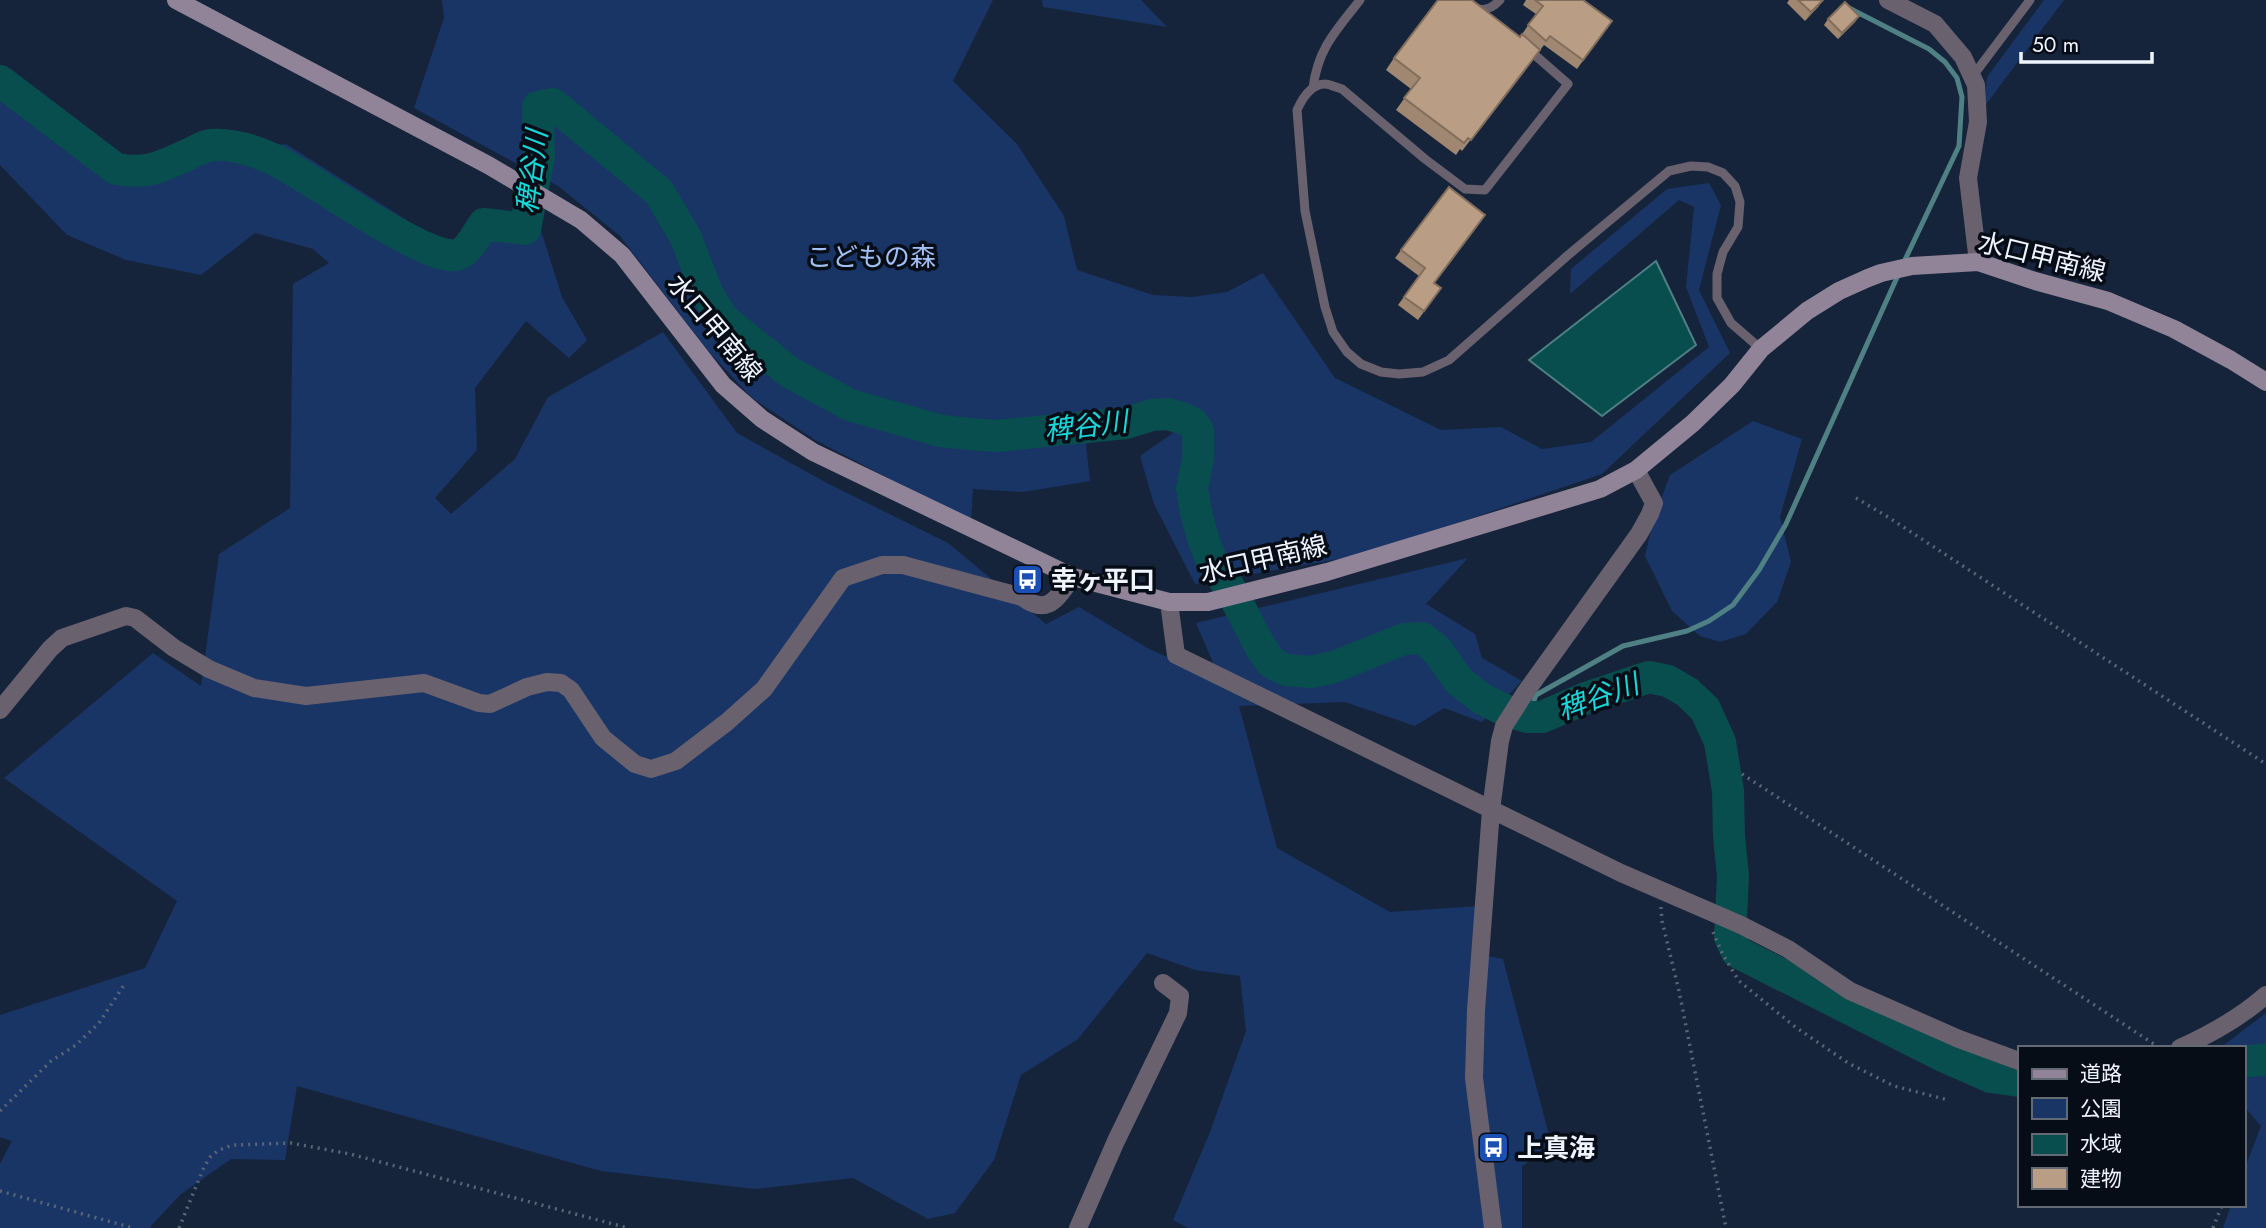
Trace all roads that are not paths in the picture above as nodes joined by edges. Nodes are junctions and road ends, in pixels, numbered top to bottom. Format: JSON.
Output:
{"nodes":[{"id":1,"x":176,"y":0,"type":"edge"},
{"id":2,"x":1360,"y":0,"type":"edge"},
{"id":3,"x":1463,"y":0,"type":"edge"},
{"id":4,"x":1500,"y":0,"type":"edge"},
{"id":5,"x":1888,"y":0,"type":"edge"},
{"id":6,"x":2030,"y":0,"type":"edge"},
{"id":7,"x":1485,"y":11,"type":"junction"},
{"id":8,"x":1495,"y":20,"type":"edge"},
{"id":9,"x":1516,"y":38,"type":"edge"},
{"id":10,"x":1972,"y":77,"type":"junction"},
{"id":11,"x":1312,"y":88,"type":"junction"},
{"id":12,"x":1978,"y":262,"type":"junction"},
{"id":13,"x":1761,"y":349,"type":"junction"},
{"id":14,"x":2266,"y":382,"type":"edge"},
{"id":15,"x":1636,"y":470,"type":"junction"},
{"id":16,"x":1073,"y":577,"type":"junction"},
{"id":17,"x":1169,"y":602,"type":"junction"},
{"id":18,"x":0,"y":710,"type":"edge"},
{"id":19,"x":1491,"y":810,"type":"junction"},
{"id":20,"x":1163,"y":983,"type":"dead end"},
{"id":21,"x":2266,"y":995,"type":"edge"},
{"id":22,"x":2184,"y":1046,"type":"edge"},
{"id":23,"x":2018,"y":1061,"type":"edge"},
{"id":24,"x":1078,"y":1228,"type":"edge"},
{"id":25,"x":1493,"y":1228,"type":"edge"}],
"edges":[{"from":1,"to":16,"type":"main road","name":"水口甲南線"},
{"from":2,"to":11,"type":"lane"},
{"from":3,"to":7,"type":"lane"},
{"from":4,"to":7,"type":"lane"},
{"from":5,"to":10,"type":"street"},
{"from":6,"to":10,"type":"lane"},
{"from":7,"to":8,"type":"lane"},
{"from":9,"to":11,"type":"lane"},
{"from":10,"to":12,"type":"street"},
{"from":11,"to":13,"type":"lane"},
{"from":12,"to":13,"type":"main road","name":"水口甲南線"},
{"from":12,"to":14,"type":"main road","name":"水口甲南線"},
{"from":13,"to":15,"type":"main road","name":"水口甲南線"},
{"from":15,"to":17,"type":"main road","name":"水口甲南線"},
{"from":15,"to":19,"type":"street"},
{"from":16,"to":17,"type":"main road","name":"水口甲南線"},
{"from":16,"to":18,"type":"street"},
{"from":17,"to":19,"type":"street"},
{"from":19,"to":23,"type":"street"},
{"from":19,"to":25,"type":"street"},
{"from":20,"to":24,"type":"street"},
{"from":21,"to":22,"type":"street"}]}
